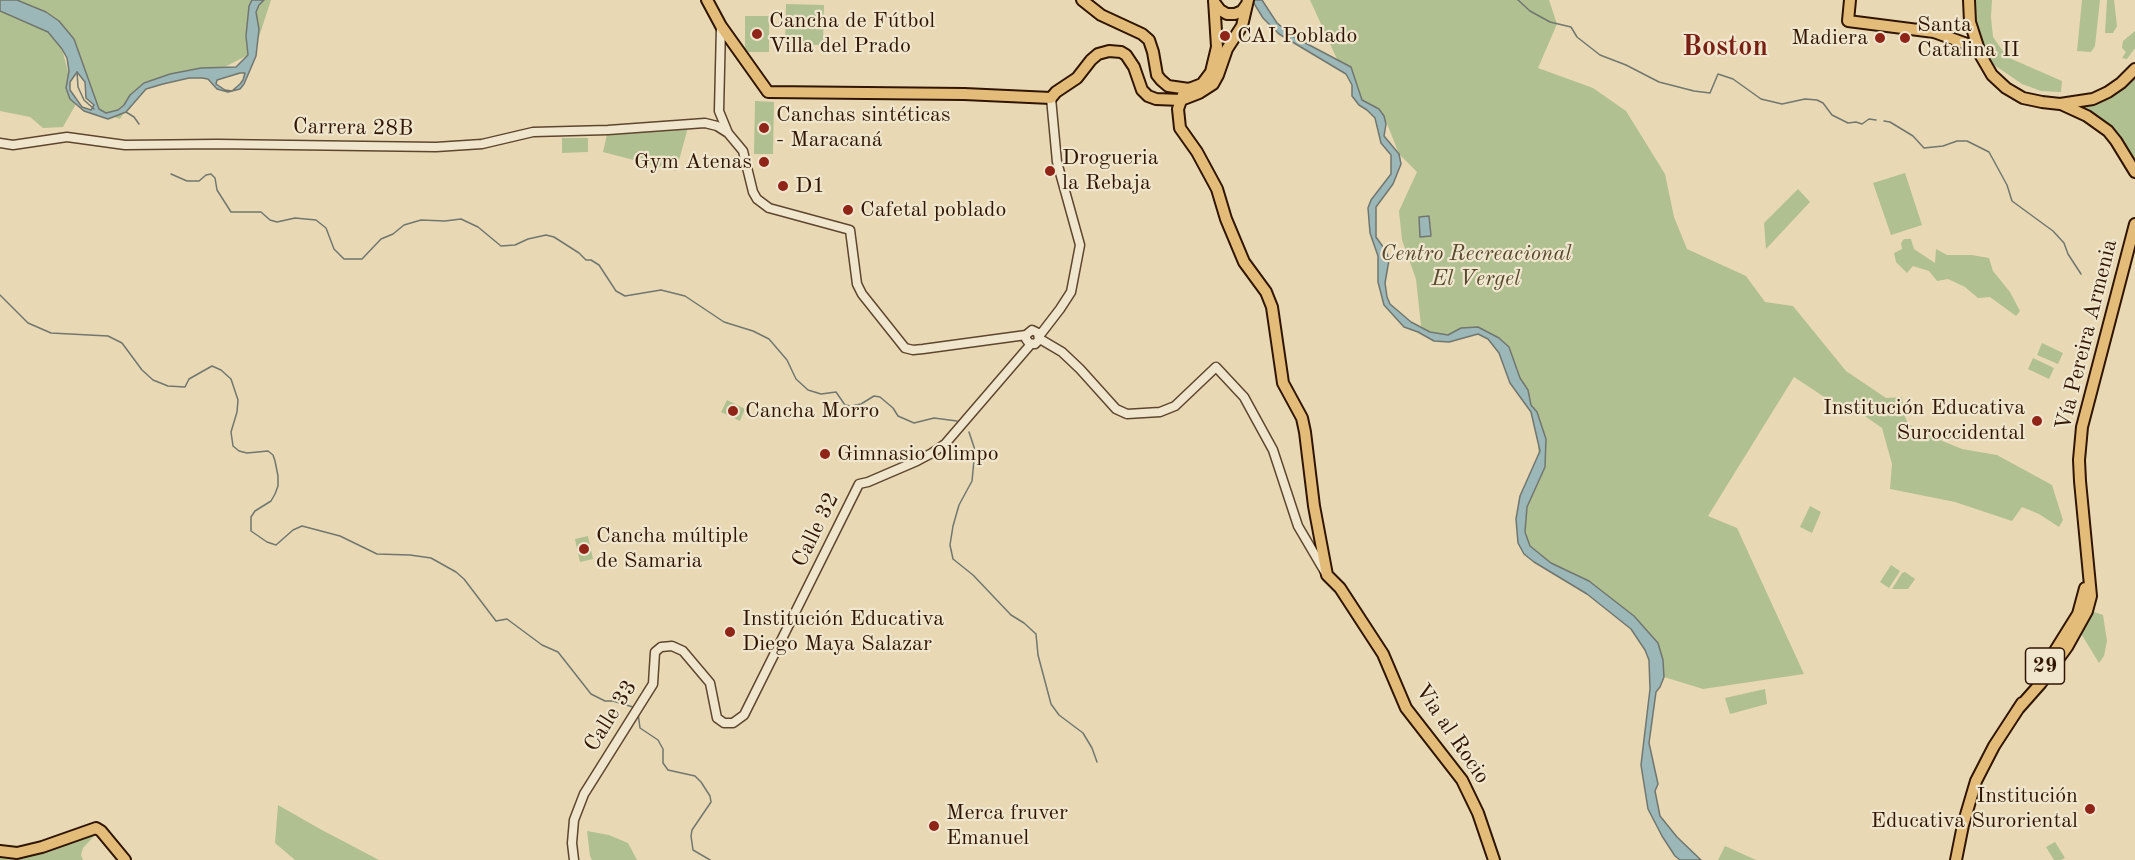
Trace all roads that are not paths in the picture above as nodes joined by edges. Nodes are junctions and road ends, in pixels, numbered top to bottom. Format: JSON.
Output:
{"nodes":[{"id":1,"x":707,"y":0,"type":"edge"},
{"id":2,"x":1082,"y":0,"type":"edge"},
{"id":3,"x":1850,"y":0,"type":"edge"},
{"id":4,"x":1969,"y":0,"type":"edge"},
{"id":5,"x":1214,"y":1,"type":"edge"},
{"id":6,"x":1247,"y":2,"type":"edge"},
{"id":7,"x":721,"y":26,"type":"junction"},
{"id":8,"x":1216,"y":29,"type":"junction"},
{"id":9,"x":1239,"y":32,"type":"junction"},
{"id":10,"x":1978,"y":48,"type":"junction"},
{"id":11,"x":2135,"y":69,"type":"edge"},
{"id":12,"x":1189,"y":89,"type":"junction"},
{"id":13,"x":1051,"y":98,"type":"junction"},
{"id":14,"x":1181,"y":100,"type":"junction"},
{"id":15,"x":2060,"y":104,"type":"junction"},
{"id":16,"x":719,"y":111,"type":"junction"},
{"id":17,"x":705,"y":123,"type":"junction"},
{"id":18,"x":728,"y":133,"type":"junction"},
{"id":19,"x":0,"y":143,"type":"edge"},
{"id":20,"x":2135,"y":172,"type":"edge"},
{"id":21,"x":2135,"y":224,"type":"edge"},
{"id":22,"x":1034,"y":339,"type":"junction"},
{"id":23,"x":1327,"y":575,"type":"junction"},
{"id":24,"x":744,"y":715,"type":"joint"},
{"id":25,"x":0,"y":851,"type":"edge"},
{"id":26,"x":125,"y":860,"type":"edge"},
{"id":27,"x":574,"y":860,"type":"edge"},
{"id":28,"x":1494,"y":860,"type":"edge"},
{"id":29,"x":1956,"y":860,"type":"edge"}],
"edges":[{"from":1,"to":7,"type":"main road"},
{"from":2,"to":12,"type":"main road"},
{"from":3,"to":10,"type":"main road"},
{"from":4,"to":10,"type":"main road"},
{"from":5,"to":6,"type":"main road"},
{"from":5,"to":8,"type":"main road"},
{"from":6,"to":9,"type":"main road"},
{"from":7,"to":13,"type":"main road"},
{"from":7,"to":16,"type":"street"},
{"from":8,"to":9,"type":"main road"},
{"from":8,"to":12,"type":"main road"},
{"from":9,"to":14,"type":"main road"},
{"from":10,"to":15,"type":"main road"},
{"from":11,"to":15,"type":"main road"},
{"from":12,"to":14,"type":"main road"},
{"from":13,"to":14,"type":"main road"},
{"from":13,"to":22,"type":"street"},
{"from":14,"to":23,"type":"main road"},
{"from":15,"to":20,"type":"main road"},
{"from":16,"to":17,"type":"street"},
{"from":16,"to":18,"type":"street"},
{"from":17,"to":18,"type":"street","name":"Carrera 28B"},
{"from":17,"to":19,"type":"street","name":"Carrera 28B"},
{"from":18,"to":22,"type":"street"},
{"from":21,"to":29,"type":"main road","name":"Vía Pereira Armenia","number":"29"},
{"from":22,"to":23,"type":"street"},
{"from":22,"to":24,"type":"street","name":"Calle 32"},
{"from":23,"to":28,"type":"main road","name":"Via al Rocio"},
{"from":24,"to":27,"type":"street","name":"Calle 33"},
{"from":25,"to":26,"type":"main road"}]}
